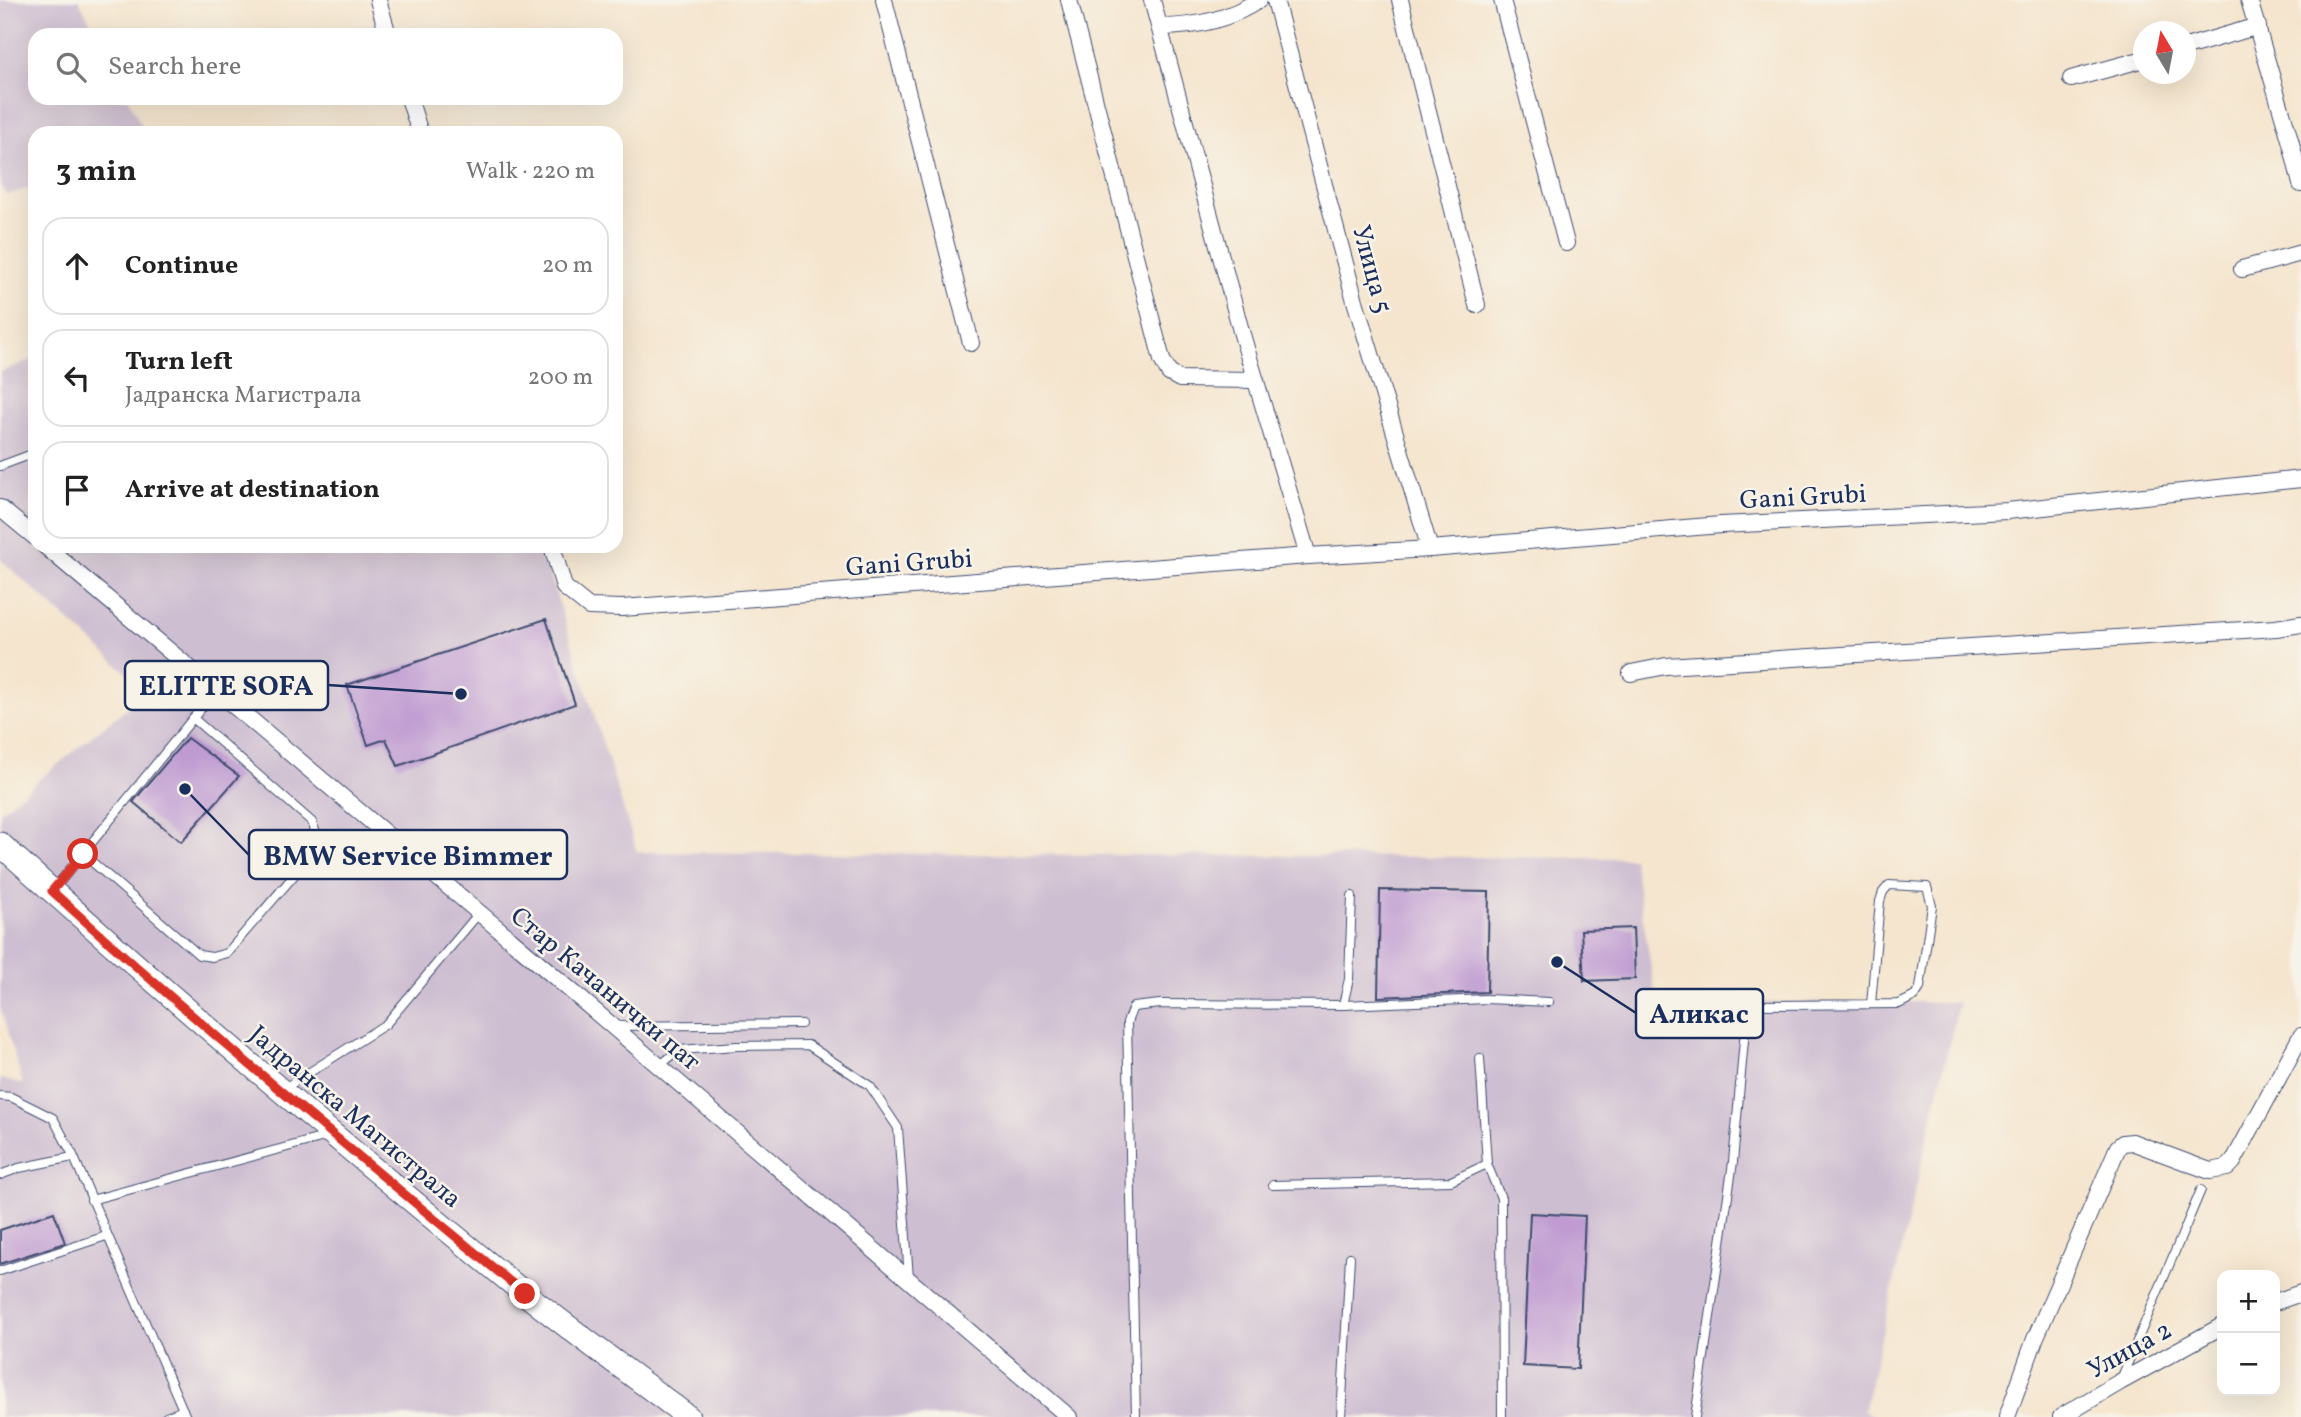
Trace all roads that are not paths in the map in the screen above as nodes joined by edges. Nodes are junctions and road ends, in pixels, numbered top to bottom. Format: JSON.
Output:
{"nodes":[{"id":1,"x":378,"y":0,"type":"edge"},
{"id":2,"x":884,"y":0,"type":"edge"},
{"id":3,"x":1069,"y":0,"type":"edge"},
{"id":4,"x":1152,"y":0,"type":"edge"},
{"id":5,"x":1259,"y":0,"type":"edge"},
{"id":6,"x":1275,"y":0,"type":"edge"},
{"id":7,"x":1399,"y":0,"type":"edge"},
{"id":8,"x":1502,"y":0,"type":"edge"},
{"id":9,"x":2249,"y":0,"type":"edge"},
{"id":10,"x":2258,"y":26,"type":"junction"},
{"id":11,"x":1160,"y":27,"type":"junction"},
{"id":12,"x":386,"y":28,"type":"edge"},
{"id":13,"x":2196,"y":44,"type":"edge"},
{"id":14,"x":2133,"y":62,"type":"edge"},
{"id":15,"x":2071,"y":79,"type":"dead end"},
{"id":16,"x":410,"y":105,"type":"edge"},
{"id":17,"x":418,"y":126,"type":"edge"},
{"id":18,"x":2296,"y":141,"type":"edge"},
{"id":19,"x":2301,"y":184,"type":"edge"},
{"id":20,"x":1566,"y":243,"type":"dead end"},
{"id":21,"x":2301,"y":253,"type":"edge"},
{"id":22,"x":2242,"y":269,"type":"dead end"},
{"id":23,"x":1477,"y":306,"type":"dead end"},
{"id":24,"x":971,"y":343,"type":"dead end"},
{"id":25,"x":1255,"y":380,"type":"junction"},
{"id":26,"x":28,"y":456,"type":"edge"},
{"id":27,"x":0,"y":466,"type":"edge"},
{"id":28,"x":2301,"y":479,"type":"edge"},
{"id":29,"x":0,"y":508,"type":"edge"},
{"id":30,"x":28,"y":531,"type":"edge"},
{"id":31,"x":1430,"y":549,"type":"junction"},
{"id":32,"x":53,"y":553,"type":"edge"},
{"id":33,"x":554,"y":553,"type":"edge"},
{"id":34,"x":1308,"y":556,"type":"junction"},
{"id":35,"x":2301,"y":624,"type":"edge"},
{"id":36,"x":1631,"y":673,"type":"dead end"},
{"id":37,"x":216,"y":690,"type":"junction"},
{"id":38,"x":193,"y":718,"type":"junction"},
{"id":39,"x":0,"y":844,"type":"edge"},
{"id":40,"x":83,"y":854,"type":"junction"},
{"id":41,"x":52,"y":891,"type":"junction"},
{"id":42,"x":1352,"y":896,"type":"dead end"},
{"id":43,"x":479,"y":913,"type":"junction"},
{"id":44,"x":1549,"y":1002,"type":"dead end"},
{"id":45,"x":1871,"y":1004,"type":"junction"},
{"id":46,"x":1343,"y":1005,"type":"junction"},
{"id":47,"x":801,"y":1024,"type":"dead end"},
{"id":48,"x":612,"y":1026,"type":"junction"},
{"id":49,"x":2301,"y":1036,"type":"edge"},
{"id":50,"x":1480,"y":1058,"type":"dead end"},
{"id":51,"x":659,"y":1066,"type":"junction"},
{"id":52,"x":281,"y":1090,"type":"junction"},
{"id":53,"x":0,"y":1096,"type":"edge"},
{"id":54,"x":333,"y":1135,"type":"junction"},
{"id":55,"x":74,"y":1157,"type":"junction"},
{"id":56,"x":1487,"y":1164,"type":"junction"},
{"id":57,"x":0,"y":1175,"type":"edge"},
{"id":58,"x":1273,"y":1185,"type":"dead end"},
{"id":59,"x":2201,"y":1190,"type":"dead end"},
{"id":60,"x":91,"y":1200,"type":"junction"},
{"id":61,"x":106,"y":1236,"type":"junction"},
{"id":62,"x":1350,"y":1258,"type":"dead end"},
{"id":63,"x":0,"y":1270,"type":"edge"},
{"id":64,"x":910,"y":1281,"type":"junction"},
{"id":65,"x":2301,"y":1293,"type":"edge"},
{"id":66,"x":2280,"y":1301,"type":"edge"},
{"id":67,"x":2217,"y":1329,"type":"edge"},
{"id":68,"x":2120,"y":1381,"type":"junction"},
{"id":69,"x":184,"y":1413,"type":"edge"},
{"id":70,"x":166,"y":1417,"type":"edge"},
{"id":71,"x":688,"y":1417,"type":"edge"},
{"id":72,"x":1069,"y":1417,"type":"edge"},
{"id":73,"x":1136,"y":1417,"type":"edge"},
{"id":74,"x":1341,"y":1417,"type":"edge"},
{"id":75,"x":1502,"y":1417,"type":"edge"},
{"id":76,"x":1695,"y":1417,"type":"edge"},
{"id":77,"x":2007,"y":1417,"type":"edge"},
{"id":78,"x":2061,"y":1417,"type":"edge"}],
"edges":[{"from":1,"to":12,"type":"street"},
{"from":2,"to":24,"type":"street"},
{"from":3,"to":25,"type":"street"},
{"from":4,"to":11,"type":"street"},
{"from":5,"to":11,"type":"street"},
{"from":6,"to":31,"type":"street","name":"Улица 5"},
{"from":7,"to":23,"type":"street"},
{"from":8,"to":20,"type":"street"},
{"from":9,"to":10,"type":"street"},
{"from":10,"to":13,"type":"street"},
{"from":10,"to":18,"type":"street"},
{"from":11,"to":25,"type":"street"},
{"from":14,"to":15,"type":"street"},
{"from":16,"to":17,"type":"street"},
{"from":18,"to":19,"type":"street"},
{"from":21,"to":22,"type":"street"},
{"from":25,"to":34,"type":"street"},
{"from":26,"to":27,"type":"lane"},
{"from":28,"to":31,"type":"street","name":"Gani Grubi"},
{"from":29,"to":30,"type":"street"},
{"from":31,"to":34,"type":"street","name":"Gani Grubi"},
{"from":32,"to":37,"type":"street","name":"Стар Качанички пат"},
{"from":33,"to":34,"type":"street","name":"Gani Grubi"},
{"from":35,"to":36,"type":"street"},
{"from":37,"to":38,"type":"lane"},
{"from":37,"to":43,"type":"street","name":"Стар Качанички пат"},
{"from":38,"to":40,"type":"lane"},
{"from":38,"to":40,"type":"lane"},
{"from":39,"to":41,"type":"street","name":"Јадранска Магистрала"},
{"from":40,"to":41,"type":"lane"},
{"from":41,"to":52,"type":"street","name":"Јадранска Магистрала"},
{"from":42,"to":46,"type":"lane"},
{"from":43,"to":48,"type":"street","name":"Стар Качанички пат"},
{"from":43,"to":52,"type":"lane"},
{"from":44,"to":46,"type":"lane"},
{"from":45,"to":45,"type":"lane"},
{"from":45,"to":76,"type":"lane"},
{"from":46,"to":73,"type":"lane"},
{"from":47,"to":48,"type":"lane"},
{"from":48,"to":51,"type":"street","name":"Стар Качанички пат"},
{"from":49,"to":77,"type":"street"},
{"from":50,"to":56,"type":"lane"},
{"from":51,"to":64,"type":"street","name":"Стар Качанички пат"},
{"from":51,"to":64,"type":"lane"},
{"from":52,"to":54,"type":"street","name":"Јадранска Магистрала"},
{"from":53,"to":55,"type":"lane"},
{"from":54,"to":60,"type":"lane"},
{"from":54,"to":71,"type":"street","name":"Јадранска Магистрала"},
{"from":55,"to":57,"type":"lane"},
{"from":55,"to":60,"type":"lane"},
{"from":56,"to":58,"type":"lane"},
{"from":56,"to":75,"type":"lane"},
{"from":59,"to":68,"type":"lane"},
{"from":60,"to":61,"type":"lane"},
{"from":61,"to":63,"type":"lane"},
{"from":61,"to":69,"type":"lane"},
{"from":62,"to":74,"type":"lane"},
{"from":64,"to":72,"type":"street","name":"Стар Качанички пат"},
{"from":65,"to":66,"type":"street"},
{"from":67,"to":68,"type":"street","name":"Улица 2"},
{"from":68,"to":78,"type":"street","name":"Улица 2"},
{"from":69,"to":70,"type":"lane"}]}
